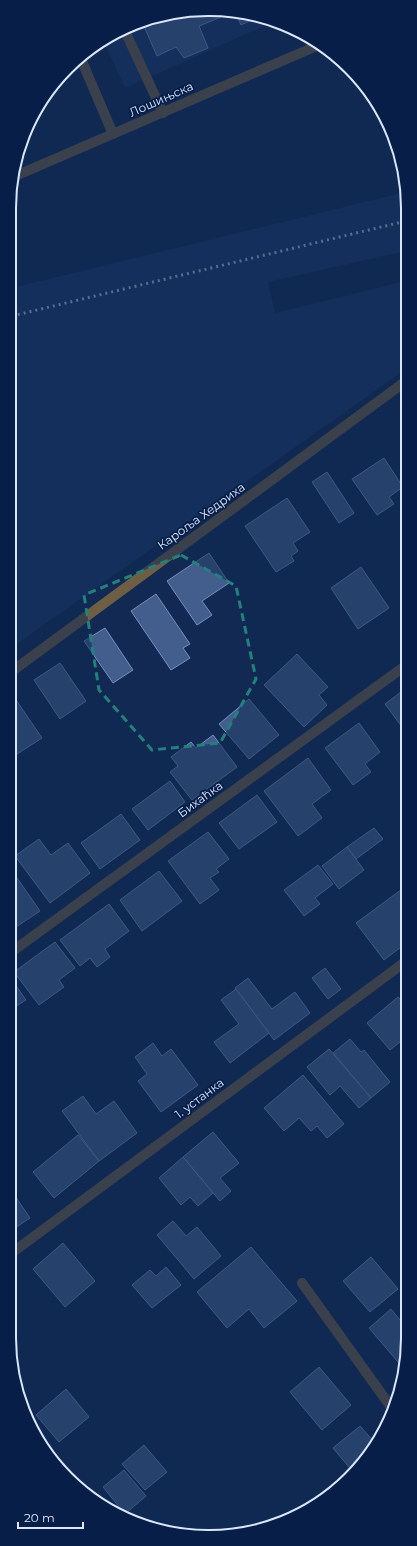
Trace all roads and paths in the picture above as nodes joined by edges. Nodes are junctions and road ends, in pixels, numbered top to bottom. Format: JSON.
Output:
{"nodes":[{"id":1,"x":127,"y":34,"type":"edge"},
{"id":2,"x":314,"y":47,"type":"edge"},
{"id":3,"x":83,"y":63,"type":"edge"},
{"id":4,"x":163,"y":113,"type":"junction"},
{"id":5,"x":113,"y":134,"type":"junction"},
{"id":6,"x":19,"y":174,"type":"edge"},
{"id":7,"x":401,"y":385,"type":"edge"},
{"id":8,"x":16,"y":668,"type":"edge"},
{"id":9,"x":401,"y":670,"type":"edge"},
{"id":10,"x":16,"y":949,"type":"edge"},
{"id":11,"x":401,"y":965,"type":"edge"},
{"id":12,"x":16,"y":1250,"type":"edge"},
{"id":13,"x":302,"y":1283,"type":"dead end"},
{"id":14,"x":389,"y":1404,"type":"edge"}],
"edges":[{"from":1,"to":4,"type":"street"},
{"from":2,"to":4,"type":"street","name":"Лошињска"},
{"from":3,"to":5,"type":"street"},
{"from":4,"to":5,"type":"street","name":"Лошињска"},
{"from":5,"to":6,"type":"street","name":"Лошињска"},
{"from":7,"to":8,"type":"street","name":"Кароља Хедриха"},
{"from":9,"to":10,"type":"street","name":"Бихаћка"},
{"from":11,"to":12,"type":"street","name":"1. устанка"},
{"from":13,"to":14,"type":"street"}]}
